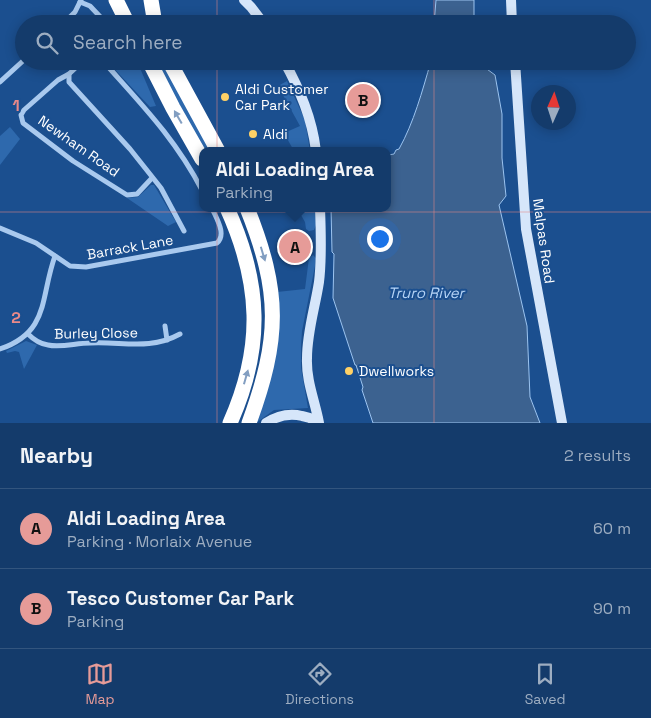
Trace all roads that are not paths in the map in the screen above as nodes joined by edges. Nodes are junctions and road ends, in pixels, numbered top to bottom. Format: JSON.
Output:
{"nodes":[{"id":1,"x":116,"y":0,"type":"edge"},
{"id":2,"x":151,"y":0,"type":"edge"},
{"id":3,"x":244,"y":0,"type":"edge"},
{"id":4,"x":511,"y":0,"type":"edge"},
{"id":5,"x":80,"y":1,"type":"edge"},
{"id":6,"x":72,"y":15,"type":"edge"},
{"id":7,"x":99,"y":15,"type":"edge"},
{"id":8,"x":124,"y":15,"type":"edge"},
{"id":9,"x":154,"y":15,"type":"edge"},
{"id":10,"x":257,"y":15,"type":"edge"},
{"id":11,"x":512,"y":15,"type":"edge"},
{"id":12,"x":15,"y":68,"type":"edge"},
{"id":13,"x":73,"y":70,"type":"edge"},
{"id":14,"x":111,"y":70,"type":"edge"},
{"id":15,"x":154,"y":70,"type":"edge"},
{"id":16,"x":174,"y":70,"type":"edge"},
{"id":17,"x":289,"y":70,"type":"edge"},
{"id":18,"x":516,"y":70,"type":"edge"},
{"id":19,"x":69,"y":74,"type":"junction"},
{"id":20,"x":0,"y":82,"type":"edge"},
{"id":21,"x":216,"y":147,"type":"edge"},
{"id":22,"x":315,"y":147,"type":"edge"},
{"id":23,"x":199,"y":154,"type":"edge"},
{"id":24,"x":152,"y":178,"type":"junction"},
{"id":25,"x":199,"y":185,"type":"edge"},
{"id":26,"x":214,"y":212,"type":"edge"},
{"id":27,"x":229,"y":212,"type":"edge"},
{"id":28,"x":247,"y":212,"type":"edge"},
{"id":29,"x":320,"y":212,"type":"edge"},
{"id":30,"x":0,"y":228,"type":"edge"},
{"id":31,"x":184,"y":232,"type":"dead end"},
{"id":32,"x":55,"y":256,"type":"junction"},
{"id":33,"x":164,"y":326,"type":"dead end"},
{"id":34,"x":28,"y":334,"type":"junction"},
{"id":35,"x":180,"y":334,"type":"dead end"},
{"id":36,"x":166,"y":340,"type":"junction"},
{"id":37,"x":0,"y":348,"type":"edge"},
{"id":38,"x":318,"y":421,"type":"edge"},
{"id":39,"x":230,"y":423,"type":"edge"},
{"id":40,"x":249,"y":423,"type":"edge"},
{"id":41,"x":266,"y":423,"type":"edge"},
{"id":42,"x":562,"y":423,"type":"edge"}],
"edges":[{"from":1,"to":8,"type":"highway"},
{"from":2,"to":9,"type":"highway"},
{"from":3,"to":10,"type":"street"},
{"from":4,"to":11,"type":"street"},
{"from":5,"to":6,"type":"street"},
{"from":5,"to":7,"type":"street"},
{"from":12,"to":20,"type":"street"},
{"from":13,"to":19,"type":"street","name":"Newham Road"},
{"from":14,"to":25,"type":"street"},
{"from":23,"to":15,"type":"highway","one_way":true},
{"from":16,"to":21,"type":"highway"},
{"from":17,"to":22,"type":"street"},
{"from":18,"to":42,"type":"street","name":"Malpas Road"},
{"from":19,"to":24,"type":"street","name":"Newham Road"},
{"from":19,"to":24,"type":"street","name":"Newham Road"},
{"from":24,"to":31,"type":"street","name":"Newham Road"},
{"from":26,"to":32,"type":"street","name":"Barrack Lane"},
{"from":39,"to":27,"type":"highway","one_way":true},
{"from":28,"to":40,"type":"highway","one_way":true},
{"from":29,"to":38,"type":"street"},
{"from":30,"to":32,"type":"street","name":"Barrack Lane"},
{"from":32,"to":34,"type":"street"},
{"from":33,"to":36,"type":"street"},
{"from":34,"to":36,"type":"street","name":"Burley Close"},
{"from":34,"to":37,"type":"street"},
{"from":35,"to":36,"type":"street","name":"Burley Close"},
{"from":38,"to":41,"type":"street"}]}
